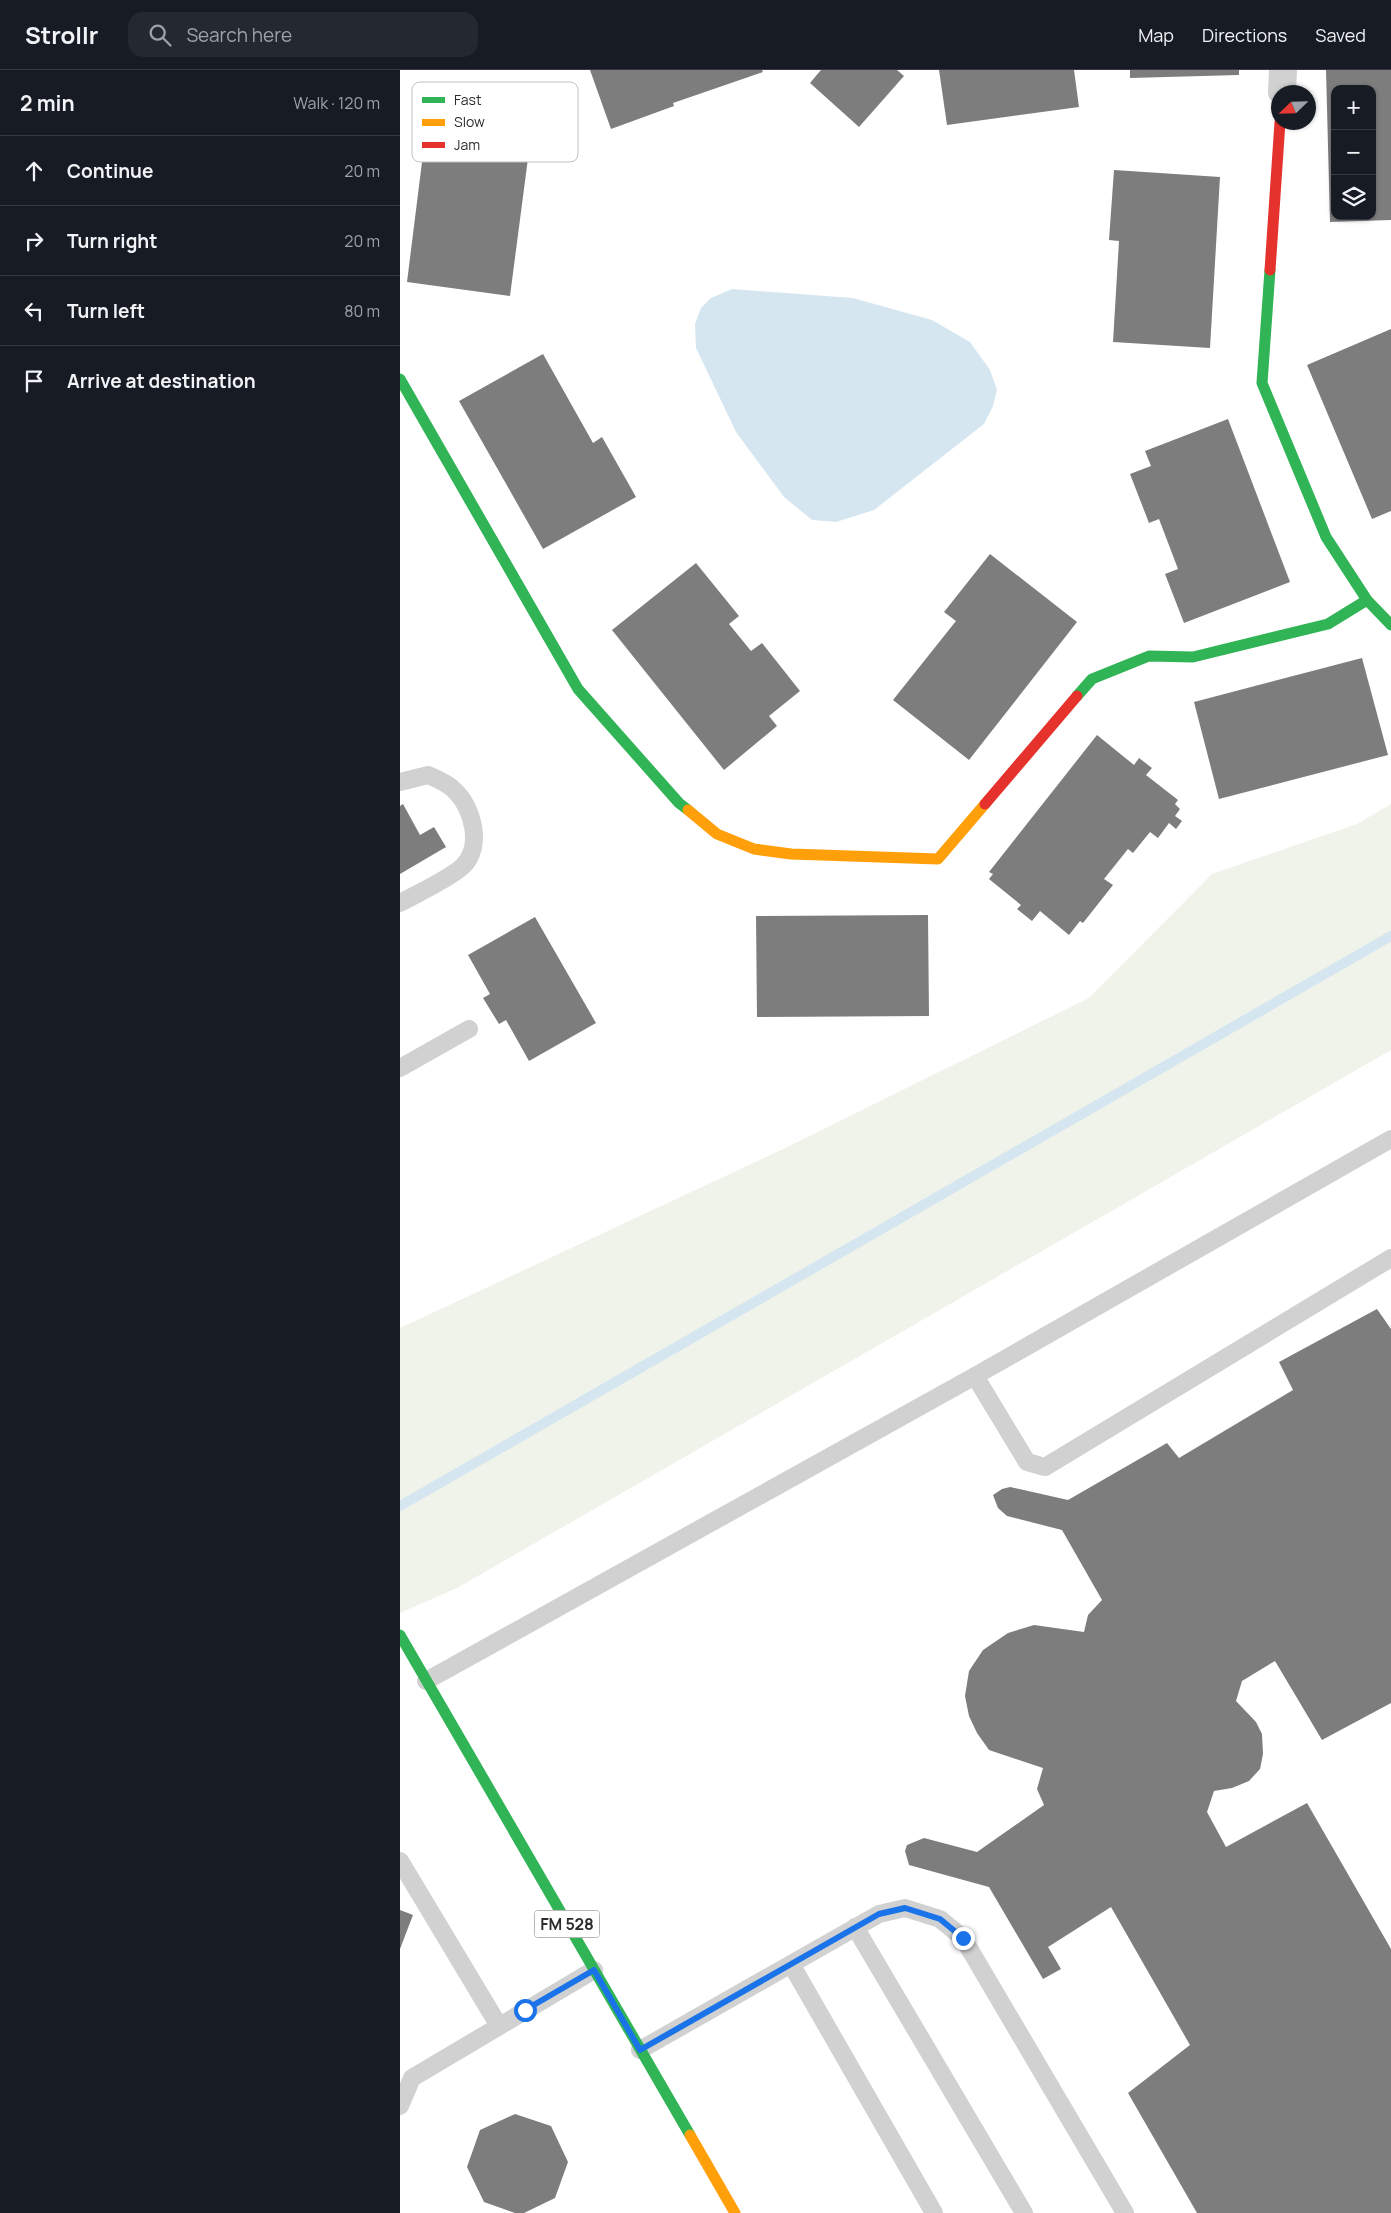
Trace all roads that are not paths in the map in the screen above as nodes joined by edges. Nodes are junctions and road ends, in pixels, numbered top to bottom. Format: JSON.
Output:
{"nodes":[{"id":1,"x":1283,"y":70,"type":"edge"},
{"id":2,"x":1282,"y":85,"type":"edge"},
{"id":3,"x":1279,"y":130,"type":"edge"},
{"id":4,"x":400,"y":379,"type":"edge"},
{"id":5,"x":1366,"y":600,"type":"junction"},
{"id":6,"x":1391,"y":626,"type":"edge"},
{"id":7,"x":400,"y":782,"type":"edge"},
{"id":8,"x":400,"y":903,"type":"edge"},
{"id":9,"x":469,"y":1029,"type":"dead end"},
{"id":10,"x":400,"y":1068,"type":"edge"},
{"id":11,"x":1391,"y":1139,"type":"edge"},
{"id":12,"x":1391,"y":1258,"type":"edge"},
{"id":13,"x":975,"y":1376,"type":"junction"},
{"id":14,"x":400,"y":1635,"type":"edge"},
{"id":15,"x":406,"y":1660,"type":"edge"},
{"id":16,"x":426,"y":1681,"type":"junction"},
{"id":17,"x":400,"y":1861,"type":"edge"},
{"id":18,"x":855,"y":1927,"type":"junction"},
{"id":19,"x":791,"y":1964,"type":"junction"},
{"id":20,"x":594,"y":1970,"type":"junction"},
{"id":21,"x":499,"y":2026,"type":"junction"},
{"id":22,"x":640,"y":2050,"type":"junction"},
{"id":23,"x":400,"y":2106,"type":"edge"},
{"id":24,"x":735,"y":2213,"type":"edge"},
{"id":25,"x":934,"y":2213,"type":"edge"},
{"id":26,"x":1024,"y":2213,"type":"edge"},
{"id":27,"x":1125,"y":2213,"type":"edge"}],
"edges":[{"from":1,"to":2,"type":"street"},
{"from":3,"to":5,"type":"street"},
{"from":4,"to":5,"type":"street"},
{"from":5,"to":6,"type":"street"},
{"from":7,"to":8,"type":"lane"},
{"from":9,"to":10,"type":"lane"},
{"from":11,"to":13,"type":"lane"},
{"from":12,"to":13,"type":"lane"},
{"from":13,"to":16,"type":"lane"},
{"from":14,"to":15,"type":"street","number":"FM 528"},
{"from":15,"to":16,"type":"street","number":"FM 528"},
{"from":16,"to":20,"type":"street","number":"FM 528"},
{"from":17,"to":21,"type":"lane"},
{"from":18,"to":19,"type":"lane"},
{"from":18,"to":26,"type":"lane"},
{"from":18,"to":27,"type":"lane"},
{"from":19,"to":22,"type":"lane"},
{"from":19,"to":25,"type":"lane"},
{"from":20,"to":21,"type":"lane"},
{"from":20,"to":22,"type":"street","number":"FM 528"},
{"from":21,"to":23,"type":"lane"},
{"from":22,"to":24,"type":"street","number":"FM 528"}]}
